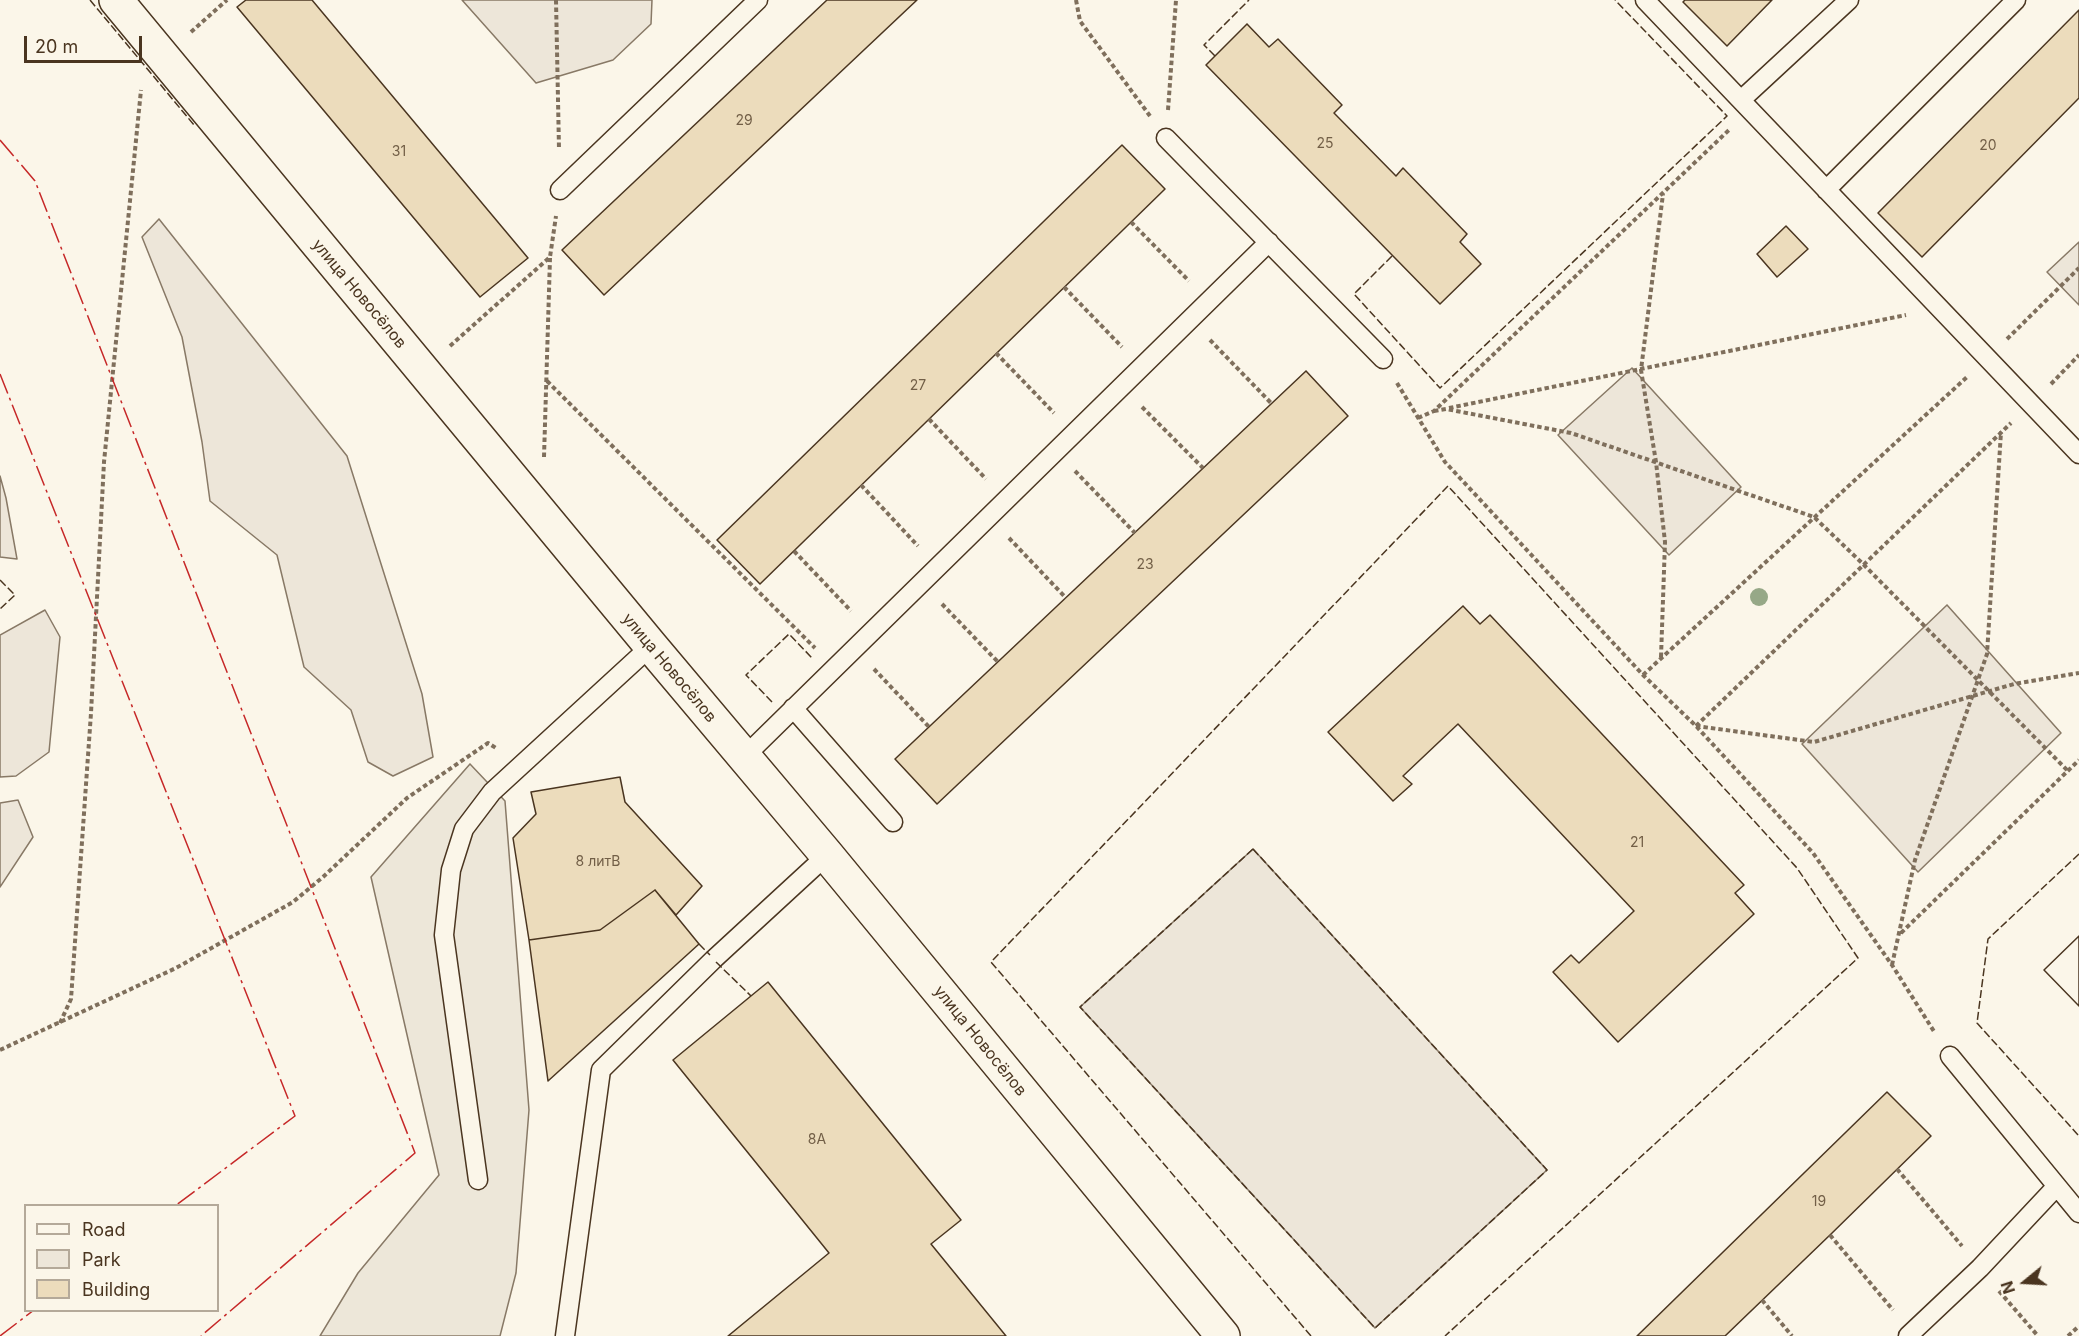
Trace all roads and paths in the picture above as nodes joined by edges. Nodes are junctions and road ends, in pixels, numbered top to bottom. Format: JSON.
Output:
{"nodes":[{"id":1,"x":116,"y":0,"type":"edge"},
{"id":2,"x":227,"y":0,"type":"edge"},
{"id":3,"x":556,"y":0,"type":"edge"},
{"id":4,"x":758,"y":0,"type":"edge"},
{"id":5,"x":1076,"y":0,"type":"edge"},
{"id":6,"x":1176,"y":0,"type":"edge"},
{"id":7,"x":1645,"y":0,"type":"edge"},
{"id":8,"x":1849,"y":0,"type":"edge"},
{"id":9,"x":2016,"y":0,"type":"edge"},
{"id":10,"x":190,"y":32,"type":"dead end"},
{"id":11,"x":141,"y":86,"type":"dead end"},
{"id":12,"x":1745,"y":105,"type":"junction"},
{"id":13,"x":1166,"y":138,"type":"junction"},
{"id":14,"x":560,"y":190,"type":"junction"},
{"id":15,"x":1827,"y":190,"type":"junction"},
{"id":16,"x":1664,"y":194,"type":"junction"},
{"id":17,"x":1131,"y":222,"type":"dead end"},
{"id":18,"x":1269,"y":242,"type":"junction"},
{"id":19,"x":550,"y":257,"type":"junction"},
{"id":20,"x":2079,"y":268,"type":"edge"},
{"id":21,"x":1064,"y":287,"type":"dead end"},
{"id":22,"x":1208,"y":301,"type":"junction"},
{"id":23,"x":1939,"y":308,"type":"junction"},
{"id":24,"x":1190,"y":319,"type":"junction"},
{"id":25,"x":450,"y":346,"type":"dead end"},
{"id":26,"x":996,"y":353,"type":"dead end"},
{"id":27,"x":2079,"y":356,"type":"edge"},
{"id":28,"x":1987,"y":358,"type":"junction"},
{"id":29,"x":1383,"y":359,"type":"joint"},
{"id":30,"x":1141,"y":367,"type":"junction"},
{"id":31,"x":1641,"y":370,"type":"junction"},
{"id":32,"x":547,"y":381,"type":"junction"},
{"id":33,"x":1122,"y":386,"type":"junction"},
{"id":34,"x":1272,"y":404,"type":"dead end"},
{"id":35,"x":2031,"y":404,"type":"junction"},
{"id":36,"x":1446,"y":409,"type":"junction"},
{"id":37,"x":1434,"y":411,"type":"junction"},
{"id":38,"x":1418,"y":418,"type":"junction"},
{"id":39,"x":929,"y":419,"type":"dead end"},
{"id":40,"x":2001,"y":432,"type":"junction"},
{"id":41,"x":1073,"y":433,"type":"junction"},
{"id":42,"x":1055,"y":452,"type":"junction"},
{"id":43,"x":2079,"y":454,"type":"edge"},
{"id":44,"x":544,"y":461,"type":"dead end"},
{"id":45,"x":1656,"y":462,"type":"junction"},
{"id":46,"x":1203,"y":468,"type":"dead end"},
{"id":47,"x":861,"y":485,"type":"dead end"},
{"id":48,"x":1006,"y":500,"type":"junction"},
{"id":49,"x":989,"y":517,"type":"junction"},
{"id":50,"x":1814,"y":517,"type":"junction"},
{"id":51,"x":1135,"y":533,"type":"dead end"},
{"id":52,"x":794,"y":551,"type":"dead end"},
{"id":53,"x":1863,"y":564,"type":"junction"},
{"id":54,"x":938,"y":567,"type":"junction"},
{"id":55,"x":921,"y":583,"type":"junction"},
{"id":56,"x":1066,"y":598,"type":"dead end"},
{"id":57,"x":871,"y":632,"type":"junction"},
{"id":58,"x":651,"y":646,"type":"junction"},
{"id":59,"x":854,"y":648,"type":"junction"},
{"id":60,"x":1661,"y":658,"type":"junction"},
{"id":61,"x":998,"y":662,"type":"dead end"},
{"id":62,"x":834,"y":668,"type":"junction"},
{"id":63,"x":2079,"y":673,"type":"edge"},
{"id":64,"x":1643,"y":675,"type":"junction"},
{"id":65,"x":1978,"y":680,"type":"junction"},
{"id":66,"x":1989,"y":691,"type":"junction"},
{"id":67,"x":1972,"y":696,"type":"junction"},
{"id":68,"x":794,"y":708,"type":"junction"},
{"id":69,"x":1696,"y":726,"type":"junction"},
{"id":70,"x":929,"y":727,"type":"dead end"},
{"id":71,"x":744,"y":757,"type":"junction"},
{"id":72,"x":2079,"y":760,"type":"edge"},
{"id":73,"x":522,"y":765,"type":"junction"},
{"id":74,"x":2068,"y":771,"type":"junction"},
{"id":75,"x":893,"y":822,"type":"dead end"},
{"id":76,"x":827,"y":855,"type":"junction"},
{"id":77,"x":1900,"y":933,"type":"junction"},
{"id":78,"x":1892,"y":965,"type":"junction"},
{"id":79,"x":60,"y":1023,"type":"junction"},
{"id":80,"x":0,"y":1050,"type":"edge"},
{"id":81,"x":1950,"y":1056,"type":"joint"},
{"id":82,"x":1897,"y":1169,"type":"dead end"},
{"id":83,"x":478,"y":1180,"type":"dead end"},
{"id":84,"x":2056,"y":1187,"type":"junction"},
{"id":85,"x":2079,"y":1213,"type":"edge"},
{"id":86,"x":1830,"y":1234,"type":"dead end"},
{"id":87,"x":1980,"y":1268,"type":"junction"},
{"id":88,"x":1762,"y":1300,"type":"dead end"},
{"id":89,"x":2079,"y":1326,"type":"edge"},
{"id":90,"x":1910,"y":1334,"type":"edge"},
{"id":91,"x":565,"y":1336,"type":"edge"},
{"id":92,"x":1223,"y":1336,"type":"edge"},
{"id":93,"x":1792,"y":1336,"type":"edge"},
{"id":94,"x":2038,"y":1336,"type":"edge"},
{"id":95,"x":2068,"y":1336,"type":"edge"}],
"edges":[{"from":1,"to":58,"type":"street","name":"улица Новосёлов"},
{"from":2,"to":10,"type":"path"},
{"from":3,"to":14,"type":"path"},
{"from":4,"to":14,"type":"lane"},
{"from":5,"to":13,"type":"path"},
{"from":6,"to":13,"type":"path"},
{"from":7,"to":12,"type":"lane"},
{"from":8,"to":12,"type":"lane"},
{"from":9,"to":15,"type":"lane"},
{"from":11,"to":79,"type":"path"},
{"from":12,"to":15,"type":"lane"},
{"from":12,"to":16,"type":"path"},
{"from":13,"to":18,"type":"lane"},
{"from":14,"to":19,"type":"path"},
{"from":15,"to":23,"type":"lane"},
{"from":16,"to":31,"type":"path"},
{"from":16,"to":37,"type":"path"},
{"from":17,"to":22,"type":"path"},
{"from":18,"to":22,"type":"lane"},
{"from":18,"to":29,"type":"lane"},
{"from":19,"to":25,"type":"path"},
{"from":19,"to":32,"type":"path"},
{"from":20,"to":28,"type":"path"},
{"from":21,"to":30,"type":"path"},
{"from":22,"to":24,"type":"lane"},
{"from":23,"to":28,"type":"lane"},
{"from":23,"to":31,"type":"path"},
{"from":24,"to":30,"type":"lane"},
{"from":24,"to":34,"type":"path"},
{"from":26,"to":41,"type":"path"},
{"from":27,"to":35,"type":"path"},
{"from":28,"to":35,"type":"lane"},
{"from":28,"to":50,"type":"path"},
{"from":29,"to":38,"type":"path"},
{"from":30,"to":33,"type":"lane"},
{"from":31,"to":36,"type":"path"},
{"from":31,"to":45,"type":"path"},
{"from":32,"to":44,"type":"path"},
{"from":32,"to":62,"type":"path"},
{"from":33,"to":41,"type":"lane"},
{"from":33,"to":46,"type":"path"},
{"from":35,"to":40,"type":"path"},
{"from":35,"to":43,"type":"lane"},
{"from":36,"to":37,"type":"path"},
{"from":36,"to":45,"type":"path"},
{"from":37,"to":38,"type":"path"},
{"from":38,"to":64,"type":"path"},
{"from":39,"to":48,"type":"path"},
{"from":40,"to":53,"type":"path"},
{"from":40,"to":65,"type":"path"},
{"from":41,"to":42,"type":"lane"},
{"from":42,"to":48,"type":"lane"},
{"from":42,"to":51,"type":"path"},
{"from":45,"to":50,"type":"path"},
{"from":45,"to":60,"type":"path"},
{"from":47,"to":54,"type":"path"},
{"from":48,"to":49,"type":"lane"},
{"from":49,"to":54,"type":"lane"},
{"from":49,"to":56,"type":"path"},
{"from":50,"to":53,"type":"path"},
{"from":50,"to":60,"type":"path"},
{"from":52,"to":57,"type":"path"},
{"from":53,"to":65,"type":"path"},
{"from":53,"to":69,"type":"path"},
{"from":54,"to":55,"type":"lane"},
{"from":55,"to":57,"type":"lane"},
{"from":55,"to":61,"type":"path"},
{"from":57,"to":59,"type":"lane"},
{"from":58,"to":71,"type":"street","name":"улица Новосёлов"},
{"from":58,"to":73,"type":"lane"},
{"from":59,"to":62,"type":"lane"},
{"from":59,"to":70,"type":"path"},
{"from":60,"to":64,"type":"path"},
{"from":62,"to":68,"type":"lane"},
{"from":63,"to":66,"type":"path"},
{"from":64,"to":69,"type":"path"},
{"from":65,"to":66,"type":"path"},
{"from":65,"to":67,"type":"path"},
{"from":66,"to":67,"type":"path"},
{"from":66,"to":74,"type":"path"},
{"from":67,"to":69,"type":"path"},
{"from":67,"to":77,"type":"path"},
{"from":68,"to":71,"type":"lane"},
{"from":68,"to":75,"type":"lane"},
{"from":69,"to":78,"type":"path"},
{"from":71,"to":76,"type":"street","name":"улица Новосёлов"},
{"from":72,"to":74,"type":"path"},
{"from":73,"to":79,"type":"path"},
{"from":73,"to":83,"type":"lane"},
{"from":74,"to":77,"type":"path"},
{"from":76,"to":91,"type":"lane"},
{"from":76,"to":92,"type":"street","name":"улица Новосёлов"},
{"from":77,"to":78,"type":"path"},
{"from":78,"to":81,"type":"path"},
{"from":79,"to":80,"type":"path"},
{"from":81,"to":84,"type":"lane"},
{"from":82,"to":87,"type":"path"},
{"from":84,"to":85,"type":"lane"},
{"from":84,"to":87,"type":"lane"},
{"from":86,"to":90,"type":"path"},
{"from":87,"to":90,"type":"lane"},
{"from":87,"to":94,"type":"path"},
{"from":88,"to":93,"type":"path"},
{"from":89,"to":95,"type":"path"}]}
